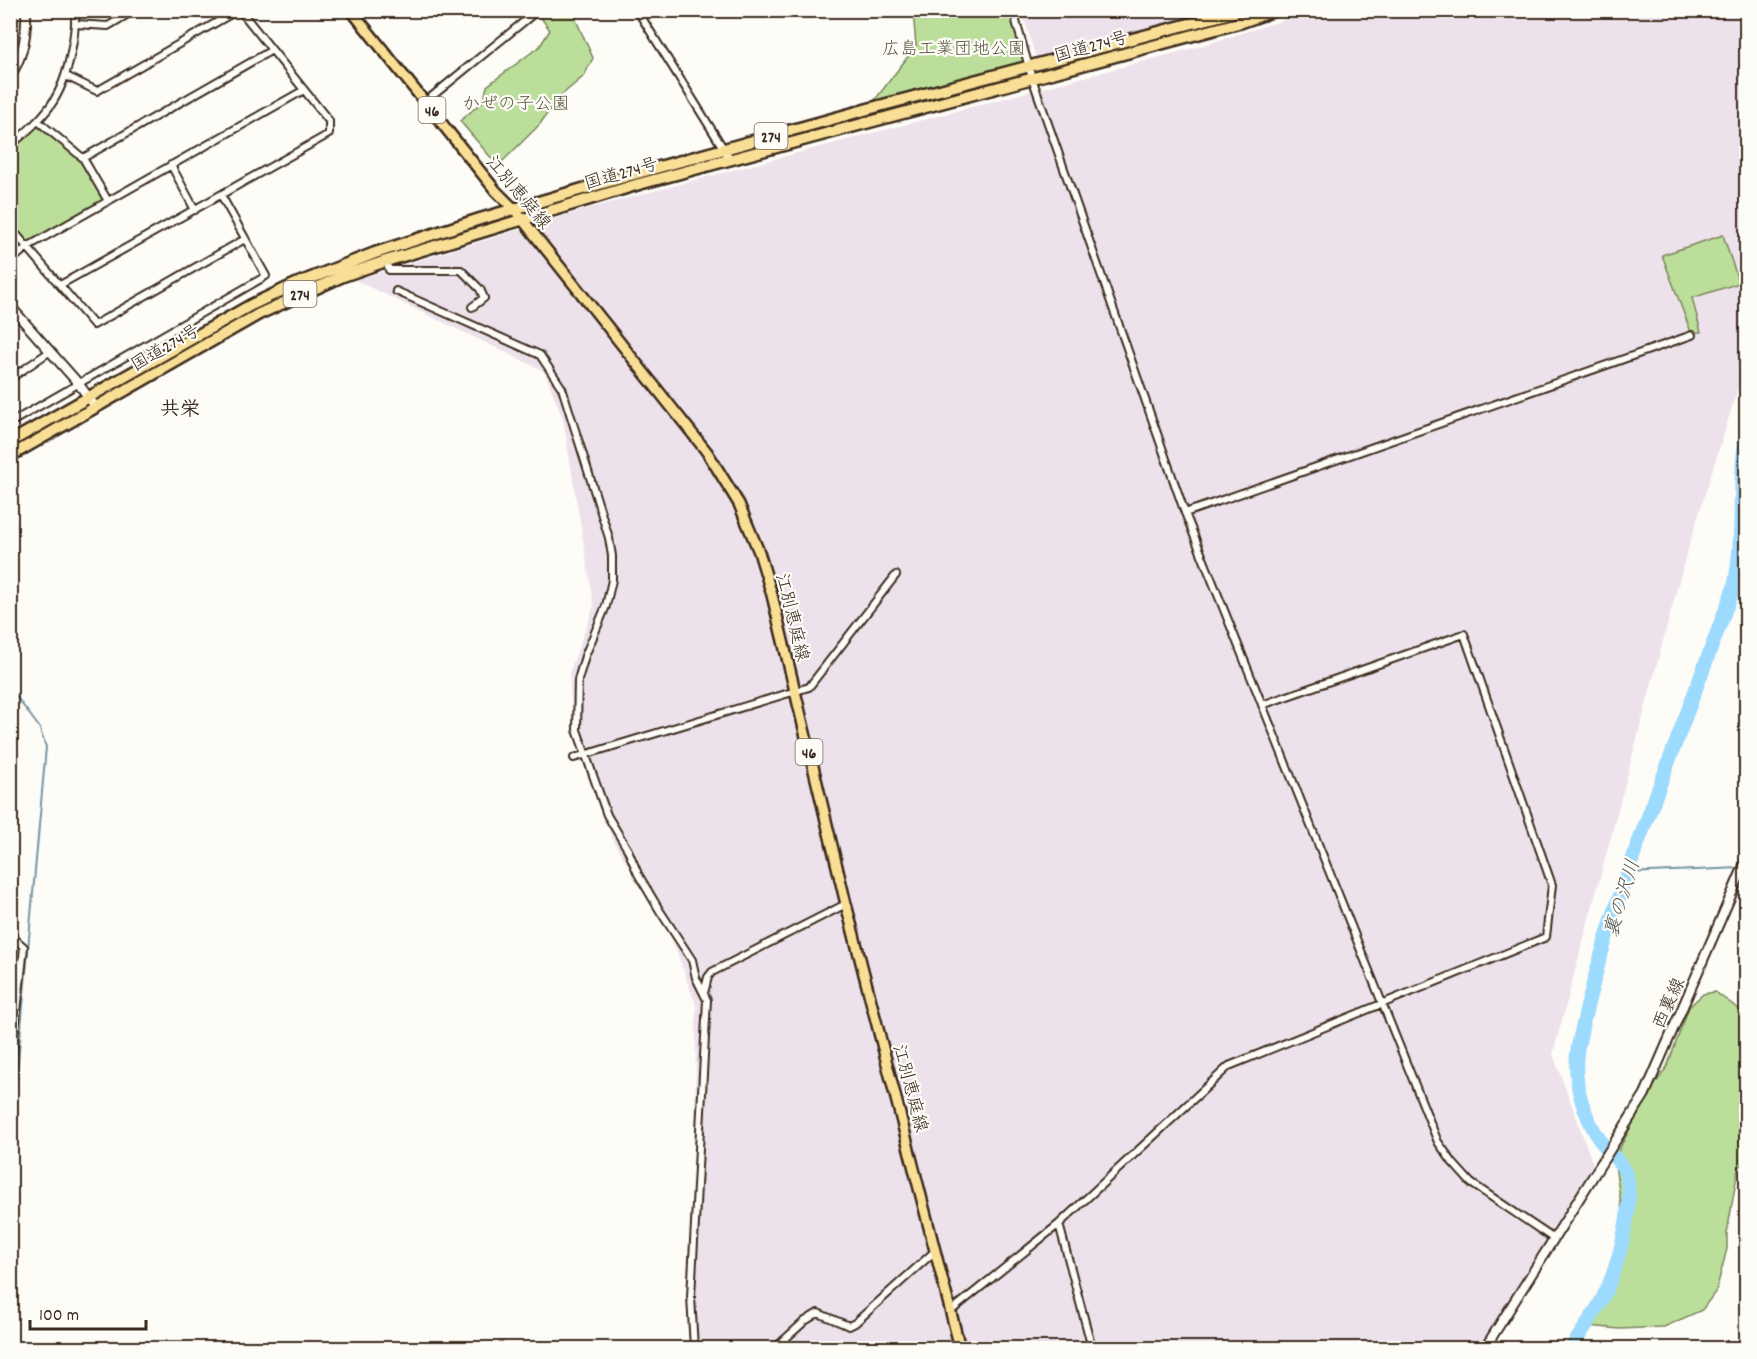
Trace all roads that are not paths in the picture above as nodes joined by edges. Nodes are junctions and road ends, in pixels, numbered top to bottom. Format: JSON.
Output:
{"nodes":[{"id":1,"x":26,"y":10,"type":"edge"},
{"id":2,"x":75,"y":10,"type":"edge"},
{"id":3,"x":117,"y":10,"type":"edge"},
{"id":4,"x":135,"y":10,"type":"edge"},
{"id":5,"x":239,"y":10,"type":"edge"},
{"id":6,"x":351,"y":10,"type":"edge"},
{"id":7,"x":538,"y":10,"type":"edge"},
{"id":8,"x":637,"y":10,"type":"edge"},
{"id":9,"x":1016,"y":10,"type":"edge"},
{"id":10,"x":1242,"y":10,"type":"edge"},
{"id":11,"x":1276,"y":10,"type":"edge"},
{"id":12,"x":117,"y":21,"type":"junction"},
{"id":13,"x":76,"y":24,"type":"junction"},
{"id":14,"x":272,"y":50,"type":"junction"},
{"id":15,"x":1030,"y":73,"type":"junction"},
{"id":16,"x":10,"y":76,"type":"edge"},
{"id":17,"x":66,"y":76,"type":"junction"},
{"id":18,"x":304,"y":90,"type":"junction"},
{"id":19,"x":425,"y":102,"type":"junction"},
{"id":20,"x":39,"y":122,"type":"junction"},
{"id":21,"x":11,"y":144,"type":"edge"},
{"id":22,"x":725,"y":149,"type":"junction"},
{"id":23,"x":83,"y":158,"type":"junction"},
{"id":24,"x":730,"y":159,"type":"junction"},
{"id":25,"x":171,"y":165,"type":"junction"},
{"id":26,"x":221,"y":195,"type":"junction"},
{"id":27,"x":108,"y":201,"type":"junction"},
{"id":28,"x":514,"y":209,"type":"junction"},
{"id":29,"x":195,"y":210,"type":"junction"},
{"id":30,"x":522,"y":220,"type":"junction"},
{"id":31,"x":10,"y":227,"type":"edge"},
{"id":32,"x":245,"y":239,"type":"junction"},
{"id":33,"x":27,"y":247,"type":"junction"},
{"id":34,"x":386,"y":261,"type":"junction"},
{"id":35,"x":10,"y":262,"type":"edge"},
{"id":36,"x":60,"y":285,"type":"junction"},
{"id":37,"x":396,"y":291,"type":"dead end"},
{"id":38,"x":10,"y":306,"type":"edge"},
{"id":39,"x":472,"y":307,"type":"dead end"},
{"id":40,"x":1692,"y":335,"type":"dead end"},
{"id":41,"x":49,"y":352,"type":"junction"},
{"id":42,"x":11,"y":378,"type":"edge"},
{"id":43,"x":78,"y":382,"type":"junction"},
{"id":44,"x":92,"y":402,"type":"junction"},
{"id":45,"x":10,"y":423,"type":"edge"},
{"id":46,"x":10,"y":442,"type":"edge"},
{"id":47,"x":10,"y":456,"type":"edge"},
{"id":48,"x":1185,"y":513,"type":"junction"},
{"id":49,"x":896,"y":575,"type":"dead end"},
{"id":50,"x":794,"y":692,"type":"junction"},
{"id":51,"x":1262,"y":705,"type":"junction"},
{"id":52,"x":586,"y":756,"type":"junction"},
{"id":53,"x":574,"y":758,"type":"dead end"},
{"id":54,"x":1746,"y":861,"type":"edge"},
{"id":55,"x":1744,"y":874,"type":"edge"},
{"id":56,"x":846,"y":904,"type":"junction"},
{"id":57,"x":10,"y":930,"type":"edge"},
{"id":58,"x":704,"y":994,"type":"junction"},
{"id":59,"x":1382,"y":1004,"type":"junction"},
{"id":60,"x":10,"y":1076,"type":"edge"},
{"id":61,"x":1059,"y":1224,"type":"junction"},
{"id":62,"x":1554,"y":1239,"type":"junction"},
{"id":63,"x":936,"y":1250,"type":"junction"},
{"id":64,"x":951,"y":1311,"type":"junction"},
{"id":65,"x":694,"y":1348,"type":"edge"},
{"id":66,"x":775,"y":1348,"type":"edge"},
{"id":67,"x":960,"y":1348,"type":"edge"},
{"id":68,"x":1092,"y":1348,"type":"edge"},
{"id":69,"x":1485,"y":1348,"type":"edge"}],
"edges":[{"from":1,"to":16,"type":"street"},
{"from":2,"to":13,"type":"street"},
{"from":3,"to":12,"type":"street"},
{"from":4,"to":12,"type":"street"},
{"from":5,"to":14,"type":"street"},
{"from":5,"to":17,"type":"street"},
{"from":6,"to":19,"type":"main road","name":"江別恵庭線","number":"46"},
{"from":7,"to":19,"type":"street"},
{"from":8,"to":22,"type":"street"},
{"from":9,"to":15,"type":"street"},
{"from":10,"to":15,"type":"highway","name":"国道274号","number":"274"},
{"from":11,"to":15,"type":"highway","name":"国道274号","number":"274"},
{"from":12,"to":13,"type":"street"},
{"from":13,"to":17,"type":"street"},
{"from":14,"to":18,"type":"street"},
{"from":14,"to":23,"type":"street"},
{"from":15,"to":22,"type":"highway","name":"国道274号","number":"274"},
{"from":15,"to":24,"type":"highway","name":"国道274号","number":"274"},
{"from":15,"to":48,"type":"street"},
{"from":17,"to":20,"type":"street"},
{"from":18,"to":25,"type":"street"},
{"from":18,"to":26,"type":"street"},
{"from":19,"to":28,"type":"main road","name":"江別恵庭線","number":"46"},
{"from":20,"to":21,"type":"street"},
{"from":20,"to":23,"type":"street"},
{"from":22,"to":24,"type":"street"},
{"from":22,"to":28,"type":"highway","name":"国道274号","number":"274"},
{"from":23,"to":27,"type":"street"},
{"from":24,"to":30,"type":"highway","name":"国道274号","number":"274"},
{"from":25,"to":27,"type":"street"},
{"from":25,"to":29,"type":"street"},
{"from":26,"to":29,"type":"street"},
{"from":26,"to":32,"type":"street"},
{"from":27,"to":33,"type":"street"},
{"from":28,"to":30,"type":"main road","name":"江別恵庭線","number":"46"},
{"from":28,"to":44,"type":"highway","name":"国道274号","number":"274"},
{"from":29,"to":36,"type":"street"},
{"from":30,"to":34,"type":"highway","name":"国道274号","number":"274"},
{"from":30,"to":50,"type":"main road","name":"江別恵庭線","number":"46"},
{"from":31,"to":33,"type":"street"},
{"from":32,"to":36,"type":"street"},
{"from":32,"to":43,"type":"street"},
{"from":33,"to":35,"type":"street"},
{"from":33,"to":36,"type":"street"},
{"from":34,"to":39,"type":"street"},
{"from":34,"to":44,"type":"highway","name":"国道274号","number":"274"},
{"from":37,"to":52,"type":"street"},
{"from":38,"to":41,"type":"street"},
{"from":40,"to":48,"type":"street"},
{"from":41,"to":42,"type":"street"},
{"from":41,"to":43,"type":"street"},
{"from":43,"to":44,"type":"street"},
{"from":43,"to":45,"type":"street"},
{"from":44,"to":46,"type":"highway","name":"国道274号","number":"274"},
{"from":44,"to":47,"type":"highway","name":"国道274号","number":"274"},
{"from":48,"to":51,"type":"street"},
{"from":49,"to":50,"type":"street"},
{"from":50,"to":52,"type":"street"},
{"from":50,"to":56,"type":"main road","name":"江別恵庭線","number":"46"},
{"from":51,"to":59,"type":"street"},
{"from":51,"to":59,"type":"street"},
{"from":52,"to":53,"type":"street"},
{"from":52,"to":58,"type":"street"},
{"from":54,"to":55,"type":"street","name":"西裏線"},
{"from":55,"to":62,"type":"street","name":"西裏線"},
{"from":56,"to":58,"type":"street"},
{"from":56,"to":63,"type":"main road","name":"江別恵庭線","number":"46"},
{"from":57,"to":60,"type":"street"},
{"from":58,"to":65,"type":"street"},
{"from":59,"to":61,"type":"street"},
{"from":59,"to":62,"type":"street"},
{"from":61,"to":64,"type":"street"},
{"from":61,"to":68,"type":"street"},
{"from":62,"to":69,"type":"street"},
{"from":63,"to":64,"type":"main road","name":"江別恵庭線","number":"46"},
{"from":63,"to":66,"type":"street"},
{"from":64,"to":67,"type":"main road","name":"江別恵庭線","number":"46"}]}
